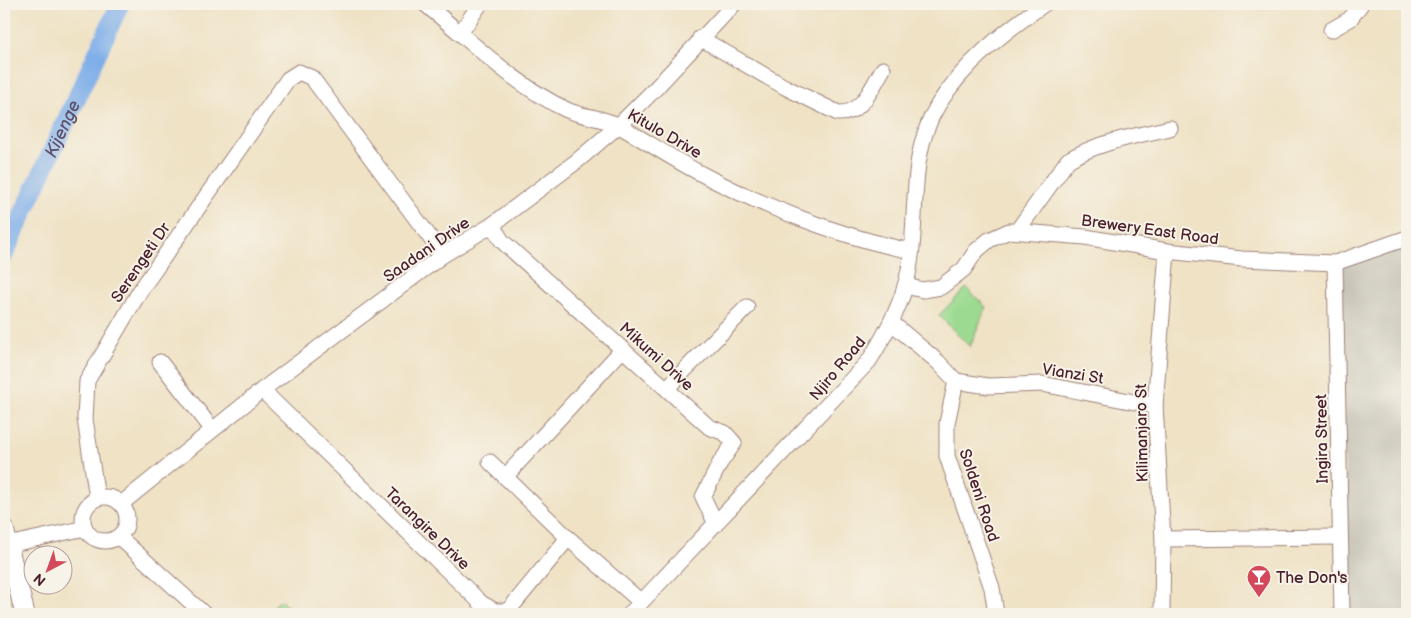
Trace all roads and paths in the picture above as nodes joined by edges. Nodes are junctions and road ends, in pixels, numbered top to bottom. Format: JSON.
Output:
{"nodes":[{"id":1,"x":425,"y":4,"type":"edge"},
{"id":2,"x":480,"y":4,"type":"edge"},
{"id":3,"x":734,"y":4,"type":"edge"},
{"id":4,"x":1044,"y":4,"type":"edge"},
{"id":5,"x":1361,"y":4,"type":"edge"},
{"id":6,"x":1024,"y":10,"type":"edge"},
{"id":7,"x":1331,"y":30,"type":"dead end"},
{"id":8,"x":461,"y":32,"type":"junction"},
{"id":9,"x":700,"y":38,"type":"junction"},
{"id":10,"x":883,"y":69,"type":"dead end"},
{"id":11,"x":619,"y":125,"type":"junction"},
{"id":12,"x":1170,"y":128,"type":"dead end"},
{"id":13,"x":492,"y":225,"type":"junction"},
{"id":14,"x":1017,"y":231,"type":"junction"},
{"id":15,"x":1407,"y":238,"type":"edge"},
{"id":16,"x":911,"y":251,"type":"junction"},
{"id":17,"x":1167,"y":251,"type":"junction"},
{"id":18,"x":442,"y":255,"type":"junction"},
{"id":19,"x":1336,"y":263,"type":"junction"},
{"id":20,"x":905,"y":286,"type":"junction"},
{"id":21,"x":747,"y":306,"type":"dead end"},
{"id":22,"x":892,"y":323,"type":"junction"},
{"id":23,"x":623,"y":349,"type":"junction"},
{"id":24,"x":160,"y":362,"type":"dead end"},
{"id":25,"x":956,"y":381,"type":"junction"},
{"id":26,"x":667,"y":388,"type":"junction"},
{"id":27,"x":262,"y":390,"type":"junction"},
{"id":28,"x":1155,"y":406,"type":"junction"},
{"id":29,"x":212,"y":429,"type":"junction"},
{"id":30,"x":490,"y":462,"type":"dead end"},
{"id":31,"x":505,"y":477,"type":"junction"},
{"id":32,"x":97,"y":498,"type":"junction"},
{"id":33,"x":121,"y":504,"type":"junction"},
{"id":34,"x":716,"y":524,"type":"junction"},
{"id":35,"x":84,"y":528,"type":"junction"},
{"id":36,"x":119,"y":537,"type":"junction"},
{"id":37,"x":1340,"y":537,"type":"junction"},
{"id":38,"x":5,"y":538,"type":"edge"},
{"id":39,"x":568,"y":538,"type":"junction"},
{"id":40,"x":1163,"y":539,"type":"junction"},
{"id":41,"x":641,"y":602,"type":"junction"},
{"id":42,"x":25,"y":614,"type":"edge"},
{"id":43,"x":204,"y":614,"type":"edge"},
{"id":44,"x":630,"y":614,"type":"edge"},
{"id":45,"x":996,"y":614,"type":"edge"},
{"id":46,"x":1162,"y":614,"type":"edge"},
{"id":47,"x":1342,"y":614,"type":"edge"}],
"edges":[{"from":1,"to":8,"type":"street","name":"Kitulo Drive"},
{"from":2,"to":8,"type":"street"},
{"from":3,"to":9,"type":"street","name":"Saadani Drive"},
{"from":4,"to":6,"type":"street","name":"Njiro Road"},
{"from":5,"to":7,"type":"street"},
{"from":6,"to":16,"type":"street","name":"Njiro Road"},
{"from":8,"to":11,"type":"street","name":"Kitulo Drive"},
{"from":9,"to":10,"type":"street"},
{"from":9,"to":11,"type":"street","name":"Saadani Drive"},
{"from":11,"to":13,"type":"street","name":"Saadani Drive"},
{"from":11,"to":16,"type":"street","name":"Kitulo Drive"},
{"from":12,"to":14,"type":"street"},
{"from":13,"to":18,"type":"street","name":"Saadani Drive"},
{"from":13,"to":23,"type":"street","name":"Mikumi Drive"},
{"from":14,"to":17,"type":"street","name":"Brewery East Road"},
{"from":14,"to":20,"type":"street","name":"Brewery East Road"},
{"from":15,"to":19,"type":"street","name":"Brewery East Road"},
{"from":16,"to":20,"type":"street","name":"Njiro Road"},
{"from":17,"to":19,"type":"street","name":"Brewery East Road"},
{"from":17,"to":28,"type":"street","name":"Kilimanjaro St"},
{"from":18,"to":27,"type":"street","name":"Saadani Drive"},
{"from":18,"to":32,"type":"street","name":"Serengeti Dr"},
{"from":19,"to":37,"type":"street","name":"Ingira Street"},
{"from":20,"to":22,"type":"street","name":"Njiro Road"},
{"from":21,"to":26,"type":"street"},
{"from":22,"to":25,"type":"street"},
{"from":22,"to":34,"type":"street","name":"Njiro Road"},
{"from":23,"to":26,"type":"street","name":"Mikumi Drive"},
{"from":23,"to":31,"type":"street"},
{"from":24,"to":29,"type":"street"},
{"from":25,"to":28,"type":"street","name":"Vianzi St"},
{"from":25,"to":45,"type":"street","name":"Soldeni Road"},
{"from":26,"to":34,"type":"street","name":"Mikumi Drive"},
{"from":27,"to":29,"type":"street","name":"Saadani Drive"},
{"from":27,"to":39,"type":"street","name":"Tarangire Drive"},
{"from":28,"to":40,"type":"street","name":"Kilimanjaro St"},
{"from":29,"to":33,"type":"street","name":"Saadani Drive"},
{"from":30,"to":31,"type":"street"},
{"from":31,"to":39,"type":"street"},
{"from":32,"to":33,"type":"street"},
{"from":32,"to":35,"type":"street"},
{"from":33,"to":36,"type":"street"},
{"from":34,"to":41,"type":"street","name":"Njiro Road"},
{"from":35,"to":36,"type":"street"},
{"from":35,"to":38,"type":"street"},
{"from":36,"to":43,"type":"street"},
{"from":37,"to":40,"type":"street"},
{"from":37,"to":47,"type":"street","name":"Ingira Street"},
{"from":38,"to":42,"type":"main road"},
{"from":39,"to":41,"type":"street"},
{"from":40,"to":46,"type":"street","name":"Kilimanjaro St"},
{"from":41,"to":44,"type":"street","name":"Njiro Road"}]}
